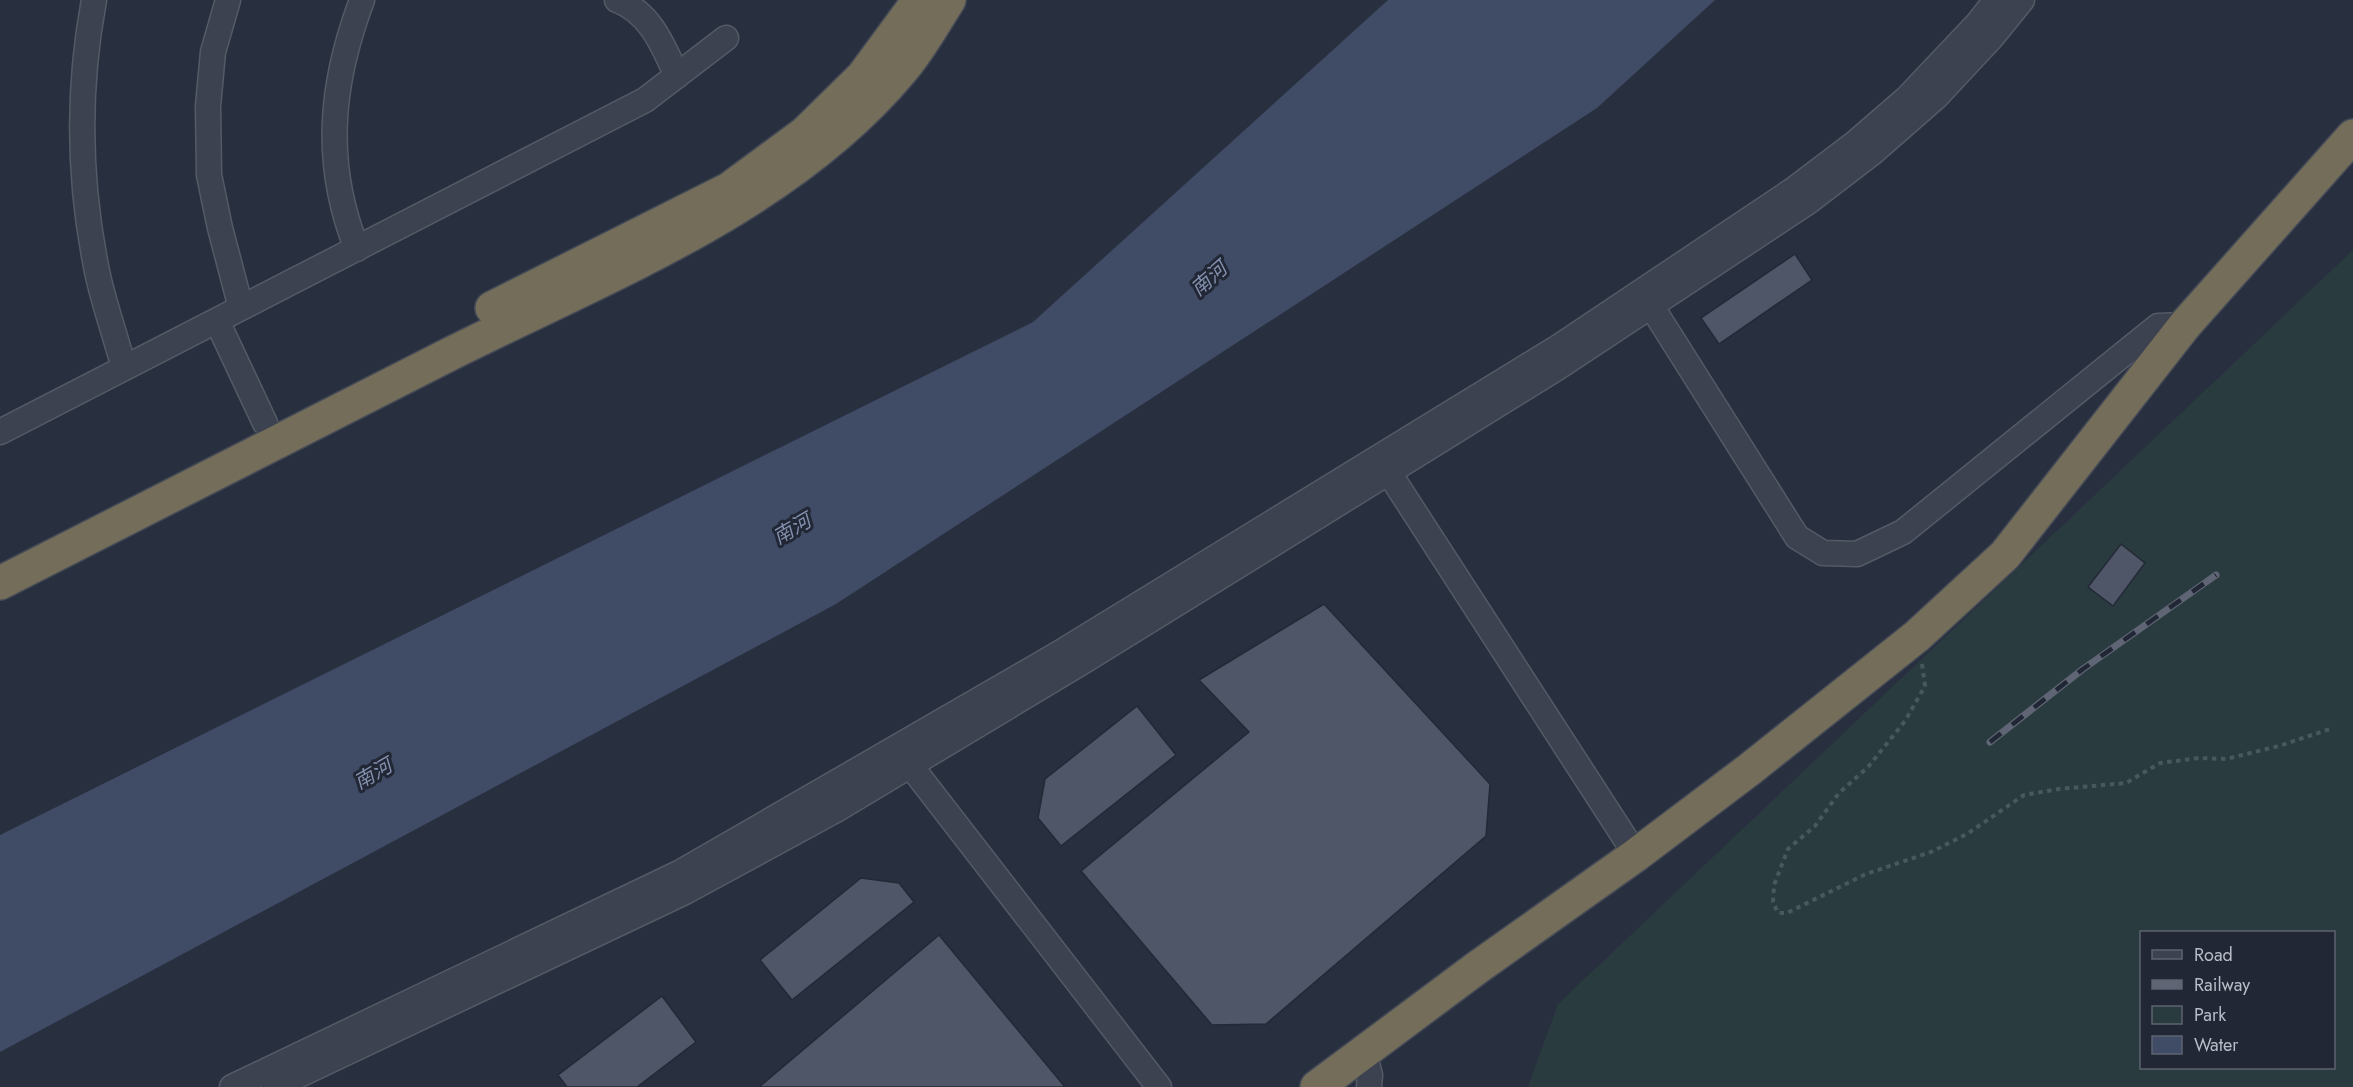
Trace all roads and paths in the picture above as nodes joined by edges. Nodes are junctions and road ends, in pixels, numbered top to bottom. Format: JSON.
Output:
{"nodes":[{"id":1,"x":94,"y":0,"type":"edge"},
{"id":2,"x":228,"y":0,"type":"edge"},
{"id":3,"x":362,"y":0,"type":"edge"},
{"id":4,"x":617,"y":0,"type":"edge"},
{"id":5,"x":919,"y":0,"type":"edge"},
{"id":6,"x":949,"y":0,"type":"edge"},
{"id":7,"x":1996,"y":0,"type":"edge"},
{"id":8,"x":2022,"y":0,"type":"edge"},
{"id":9,"x":726,"y":38,"type":"dead end"},
{"id":10,"x":676,"y":76,"type":"junction"},
{"id":11,"x":2353,"y":136,"type":"edge"},
{"id":12,"x":357,"y":249,"type":"junction"},
{"id":13,"x":1647,"y":298,"type":"junction"},
{"id":14,"x":241,"y":309,"type":"junction"},
{"id":15,"x":217,"y":321,"type":"junction"},
{"id":16,"x":2184,"y":324,"type":"junction"},
{"id":17,"x":124,"y":368,"type":"junction"},
{"id":18,"x":265,"y":423,"type":"junction"},
{"id":19,"x":1,"y":429,"type":"edge"},
{"id":20,"x":1383,"y":465,"type":"junction"},
{"id":21,"x":0,"y":557,"type":"edge"},
{"id":22,"x":0,"y":583,"type":"edge"},
{"id":23,"x":1917,"y":636,"type":"junction"},
{"id":24,"x":2332,"y":728,"type":"dead end"},
{"id":25,"x":903,"y":756,"type":"junction"},
{"id":26,"x":1631,"y":848,"type":"junction"},
{"id":27,"x":1364,"y":1051,"type":"junction"},
{"id":28,"x":232,"y":1087,"type":"edge"},
{"id":29,"x":274,"y":1087,"type":"edge"},
{"id":30,"x":1159,"y":1087,"type":"edge"},
{"id":31,"x":1293,"y":1087,"type":"edge"},
{"id":32,"x":1317,"y":1087,"type":"edge"},
{"id":33,"x":1369,"y":1087,"type":"edge"}],
"edges":[{"from":1,"to":17,"type":"street"},
{"from":2,"to":14,"type":"street"},
{"from":3,"to":12,"type":"street"},
{"from":4,"to":10,"type":"street"},
{"from":5,"to":18,"type":"highway"},
{"from":6,"to":22,"type":"highway"},
{"from":7,"to":13,"type":"street"},
{"from":8,"to":13,"type":"street"},
{"from":9,"to":10,"type":"street"},
{"from":10,"to":12,"type":"street"},
{"from":11,"to":16,"type":"highway"},
{"from":12,"to":14,"type":"street"},
{"from":13,"to":16,"type":"street"},
{"from":13,"to":20,"type":"street"},
{"from":14,"to":15,"type":"street"},
{"from":15,"to":17,"type":"street"},
{"from":15,"to":18,"type":"street"},
{"from":16,"to":23,"type":"highway"},
{"from":17,"to":19,"type":"street"},
{"from":18,"to":21,"type":"highway"},
{"from":20,"to":25,"type":"street"},
{"from":20,"to":26,"type":"street"},
{"from":23,"to":24,"type":"path"},
{"from":23,"to":26,"type":"highway"},
{"from":25,"to":28,"type":"street"},
{"from":25,"to":29,"type":"street"},
{"from":25,"to":30,"type":"street"},
{"from":26,"to":27,"type":"highway"},
{"from":26,"to":31,"type":"highway"},
{"from":27,"to":32,"type":"highway"},
{"from":27,"to":33,"type":"street"}]}
